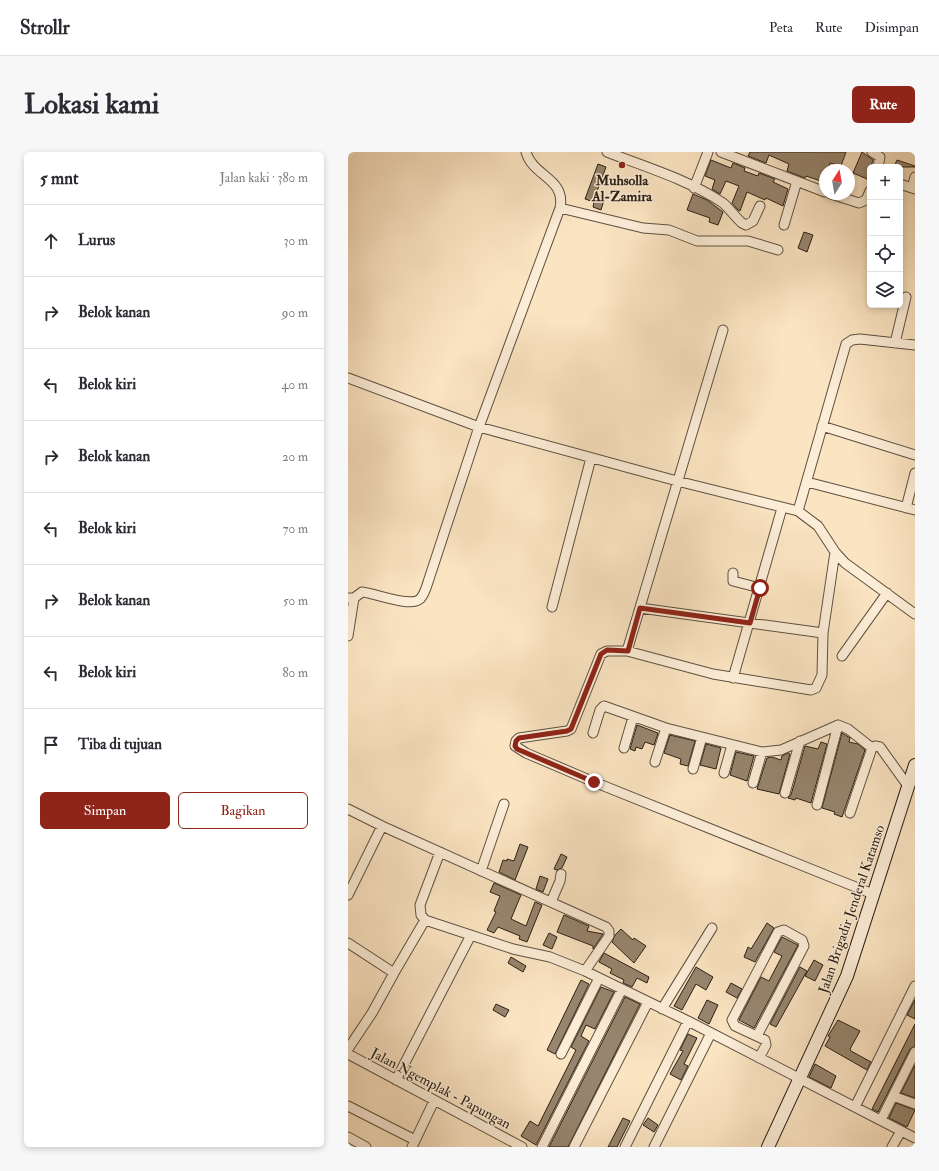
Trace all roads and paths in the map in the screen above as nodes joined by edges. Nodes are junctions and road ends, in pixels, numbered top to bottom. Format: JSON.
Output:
{"nodes":[{"id":1,"x":526,"y":152,"type":"edge"},
{"id":2,"x":607,"y":152,"type":"edge"},
{"id":3,"x":708,"y":152,"type":"edge"},
{"id":4,"x":721,"y":152,"type":"edge"},
{"id":5,"x":872,"y":152,"type":"edge"},
{"id":6,"x":879,"y":164,"type":"edge"},
{"id":7,"x":915,"y":177,"type":"edge"},
{"id":8,"x":797,"y":181,"type":"junction"},
{"id":9,"x":903,"y":185,"type":"edge"},
{"id":10,"x":694,"y":188,"type":"junction"},
{"id":11,"x":913,"y":189,"type":"edge"},
{"id":12,"x":819,"y":190,"type":"edge"},
{"id":13,"x":867,"y":198,"type":"edge"},
{"id":14,"x":850,"y":200,"type":"edge"},
{"id":15,"x":760,"y":206,"type":"dead end"},
{"id":16,"x":560,"y":208,"type":"junction"},
{"id":17,"x":784,"y":225,"type":"dead end"},
{"id":18,"x":778,"y":250,"type":"dead end"},
{"id":19,"x":906,"y":297,"type":"dead end"},
{"id":20,"x":723,"y":330,"type":"dead end"},
{"id":21,"x":896,"y":343,"type":"junction"},
{"id":22,"x":915,"y":345,"type":"edge"},
{"id":23,"x":348,"y":378,"type":"edge"},
{"id":24,"x":822,"y":426,"type":"junction"},
{"id":25,"x":479,"y":427,"type":"junction"},
{"id":26,"x":915,"y":456,"type":"edge"},
{"id":27,"x":591,"y":458,"type":"junction"},
{"id":28,"x":915,"y":473,"type":"edge"},
{"id":29,"x":677,"y":481,"type":"junction"},
{"id":30,"x":807,"y":482,"type":"junction"},
{"id":31,"x":782,"y":508,"type":"junction"},
{"id":32,"x":911,"y":509,"type":"edge"},
{"id":33,"x":798,"y":511,"type":"junction"},
{"id":34,"x":835,"y":552,"type":"junction"},
{"id":35,"x":733,"y":573,"type":"dead end"},
{"id":36,"x":760,"y":588,"type":"junction"},
{"id":37,"x":887,"y":594,"type":"junction"},
{"id":38,"x":354,"y":596,"type":"edge"},
{"id":39,"x":552,"y":607,"type":"dead end"},
{"id":40,"x":640,"y":608,"type":"junction"},
{"id":41,"x":915,"y":614,"type":"edge"},
{"id":42,"x":750,"y":623,"type":"junction"},
{"id":43,"x":823,"y":633,"type":"junction"},
{"id":44,"x":348,"y":636,"type":"edge"},
{"id":45,"x":628,"y":651,"type":"junction"},
{"id":46,"x":842,"y":656,"type":"dead end"},
{"id":47,"x":734,"y":678,"type":"junction"},
{"id":48,"x":633,"y":717,"type":"junction"},
{"id":49,"x":838,"y":725,"type":"junction"},
{"id":50,"x":666,"y":728,"type":"junction"},
{"id":51,"x":593,"y":733,"type":"dead end"},
{"id":52,"x":702,"y":737,"type":"junction"},
{"id":53,"x":800,"y":741,"type":"junction"},
{"id":54,"x":732,"y":745,"type":"junction"},
{"id":55,"x":624,"y":748,"type":"dead end"},
{"id":56,"x":872,"y":748,"type":"junction"},
{"id":57,"x":762,"y":752,"type":"junction"},
{"id":58,"x":655,"y":762,"type":"dead end"},
{"id":59,"x":915,"y":765,"type":"edge"},
{"id":60,"x":693,"y":769,"type":"dead end"},
{"id":61,"x":724,"y":773,"type":"dead end"},
{"id":62,"x":753,"y":783,"type":"dead end"},
{"id":63,"x":908,"y":786,"type":"junction"},
{"id":64,"x":785,"y":793,"type":"dead end"},
{"id":65,"x":504,"y":804,"type":"dead end"},
{"id":66,"x":817,"y":805,"type":"dead end"},
{"id":67,"x":348,"y":809,"type":"edge"},
{"id":68,"x":850,"y":813,"type":"dead end"},
{"id":69,"x":382,"y":826,"type":"junction"},
{"id":70,"x":440,"y":852,"type":"junction"},
{"id":71,"x":481,"y":871,"type":"junction"},
{"id":72,"x":561,"y":874,"type":"dead end"},
{"id":73,"x":352,"y":876,"type":"edge"},
{"id":74,"x":873,"y":894,"type":"junction"},
{"id":75,"x":348,"y":895,"type":"edge"},
{"id":76,"x":551,"y":902,"type":"junction"},
{"id":77,"x":425,"y":920,"type":"junction"},
{"id":78,"x":712,"y":928,"type":"dead end"},
{"id":79,"x":471,"y":935,"type":"junction"},
{"id":80,"x":348,"y":944,"type":"edge"},
{"id":81,"x":586,"y":971,"type":"junction"},
{"id":82,"x":394,"y":973,"type":"junction"},
{"id":83,"x":599,"y":978,"type":"junction"},
{"id":84,"x":915,"y":986,"type":"edge"},
{"id":85,"x":622,"y":989,"type":"junction"},
{"id":86,"x":648,"y":1002,"type":"junction"},
{"id":87,"x":662,"y":1009,"type":"junction"},
{"id":88,"x":688,"y":1021,"type":"junction"},
{"id":89,"x":711,"y":1033,"type":"junction"},
{"id":90,"x":757,"y":1036,"type":"junction"},
{"id":91,"x":348,"y":1049,"type":"edge"},
{"id":92,"x":915,"y":1052,"type":"edge"},
{"id":93,"x":348,"y":1054,"type":"edge"},
{"id":94,"x":561,"y":1054,"type":"dead end"},
{"id":95,"x":759,"y":1058,"type":"junction"},
{"id":96,"x":799,"y":1078,"type":"junction"},
{"id":97,"x":396,"y":1080,"type":"junction"},
{"id":98,"x":894,"y":1096,"type":"junction"},
{"id":99,"x":434,"y":1101,"type":"junction"},
{"id":100,"x":915,"y":1104,"type":"edge"},
{"id":101,"x":348,"y":1106,"type":"edge"},
{"id":102,"x":855,"y":1107,"type":"junction"},
{"id":103,"x":881,"y":1120,"type":"junction"},
{"id":104,"x":901,"y":1131,"type":"junction"},
{"id":105,"x":348,"y":1138,"type":"edge"},
{"id":106,"x":915,"y":1138,"type":"edge"},
{"id":107,"x":413,"y":1144,"type":"edge"},
{"id":108,"x":519,"y":1146,"type":"edge"},
{"id":109,"x":366,"y":1147,"type":"edge"},
{"id":110,"x":542,"y":1147,"type":"edge"},
{"id":111,"x":574,"y":1147,"type":"edge"},
{"id":112,"x":625,"y":1147,"type":"edge"},
{"id":113,"x":654,"y":1147,"type":"edge"},
{"id":114,"x":768,"y":1147,"type":"edge"},
{"id":115,"x":892,"y":1147,"type":"edge"}],
"edges":[{"from":1,"to":16,"type":"street"},
{"from":2,"to":10,"type":"street"},
{"from":3,"to":10,"type":"street"},
{"from":4,"to":8,"type":"street"},
{"from":5,"to":6,"type":"street"},
{"from":7,"to":11,"type":"street"},
{"from":8,"to":12,"type":"street"},
{"from":8,"to":17,"type":"street"},
{"from":9,"to":11,"type":"street"},
{"from":10,"to":15,"type":"street"},
{"from":13,"to":14,"type":"street"},
{"from":16,"to":18,"type":"street"},
{"from":16,"to":25,"type":"street"},
{"from":19,"to":21,"type":"street"},
{"from":20,"to":29,"type":"street"},
{"from":21,"to":22,"type":"street"},
{"from":21,"to":24,"type":"street"},
{"from":23,"to":25,"type":"street"},
{"from":24,"to":26,"type":"street"},
{"from":24,"to":30,"type":"street"},
{"from":25,"to":27,"type":"street"},
{"from":25,"to":38,"type":"street"},
{"from":27,"to":29,"type":"street"},
{"from":27,"to":39,"type":"street"},
{"from":28,"to":32,"type":"street"},
{"from":29,"to":31,"type":"street"},
{"from":29,"to":40,"type":"street"},
{"from":30,"to":32,"type":"street"},
{"from":30,"to":33,"type":"street"},
{"from":31,"to":33,"type":"street"},
{"from":31,"to":36,"type":"street"},
{"from":33,"to":34,"type":"street"},
{"from":34,"to":37,"type":"street"},
{"from":34,"to":43,"type":"street"},
{"from":35,"to":36,"type":"street"},
{"from":36,"to":42,"type":"street"},
{"from":37,"to":41,"type":"street"},
{"from":37,"to":46,"type":"street"},
{"from":38,"to":44,"type":"street"},
{"from":40,"to":42,"type":"street"},
{"from":40,"to":45,"type":"street"},
{"from":42,"to":43,"type":"street"},
{"from":42,"to":47,"type":"street"},
{"from":43,"to":47,"type":"street"},
{"from":45,"to":47,"type":"street"},
{"from":45,"to":74,"type":"street"},
{"from":48,"to":50,"type":"street"},
{"from":48,"to":51,"type":"street"},
{"from":48,"to":55,"type":"street"},
{"from":49,"to":53,"type":"street"},
{"from":49,"to":56,"type":"street"},
{"from":49,"to":66,"type":"street"},
{"from":50,"to":52,"type":"street"},
{"from":50,"to":58,"type":"street"},
{"from":52,"to":54,"type":"street"},
{"from":52,"to":60,"type":"street"},
{"from":53,"to":57,"type":"street"},
{"from":53,"to":64,"type":"street"},
{"from":54,"to":57,"type":"street"},
{"from":54,"to":61,"type":"street"},
{"from":56,"to":63,"type":"street"},
{"from":56,"to":68,"type":"street"},
{"from":57,"to":62,"type":"street"},
{"from":59,"to":63,"type":"main road","name":"Jalan Brigadir Jenderal Katamso"},
{"from":63,"to":74,"type":"main road","name":"Jalan Brigadir Jenderal Katamso"},
{"from":65,"to":71,"type":"street"},
{"from":67,"to":69,"type":"street"},
{"from":69,"to":70,"type":"street"},
{"from":69,"to":73,"type":"street"},
{"from":70,"to":71,"type":"street"},
{"from":70,"to":77,"type":"street"},
{"from":71,"to":76,"type":"street"},
{"from":72,"to":76,"type":"street"},
{"from":73,"to":75,"type":"street"},
{"from":74,"to":96,"type":"main road","name":"Jalan Brigadir Jenderal Katamso"},
{"from":76,"to":81,"type":"street"},
{"from":77,"to":79,"type":"street"},
{"from":77,"to":82,"type":"street"},
{"from":78,"to":87,"type":"street"},
{"from":79,"to":81,"type":"street"},
{"from":79,"to":97,"type":"street"},
{"from":80,"to":82,"type":"street"},
{"from":81,"to":83,"type":"street"},
{"from":82,"to":91,"type":"street"},
{"from":83,"to":85,"type":"street"},
{"from":83,"to":94,"type":"street"},
{"from":84,"to":102,"type":"street"},
{"from":85,"to":86,"type":"street"},
{"from":85,"to":110,"type":"street"},
{"from":86,"to":87,"type":"street"},
{"from":86,"to":111,"type":"street"},
{"from":87,"to":88,"type":"street"},
{"from":88,"to":89,"type":"street"},
{"from":88,"to":112,"type":"street"},
{"from":89,"to":95,"type":"street"},
{"from":89,"to":113,"type":"street"},
{"from":90,"to":90,"type":"street"},
{"from":90,"to":95,"type":"street"},
{"from":92,"to":98,"type":"street"},
{"from":93,"to":97,"type":"street","name":"Jalan Ngemplak - Papungan"},
{"from":95,"to":96,"type":"street"},
{"from":96,"to":102,"type":"street"},
{"from":96,"to":114,"type":"main road","name":"Jalan Brigadir Jenderal Katamso"},
{"from":97,"to":99,"type":"street","name":"Jalan Ngemplak - Papungan"},
{"from":98,"to":100,"type":"street"},
{"from":98,"to":103,"type":"street"},
{"from":99,"to":107,"type":"street"},
{"from":99,"to":108,"type":"street","name":"Jalan Ngemplak - Papungan"},
{"from":101,"to":107,"type":"street"},
{"from":102,"to":103,"type":"street"},
{"from":103,"to":104,"type":"street"},
{"from":104,"to":106,"type":"street"},
{"from":104,"to":115,"type":"street"},
{"from":105,"to":109,"type":"street"}]}
